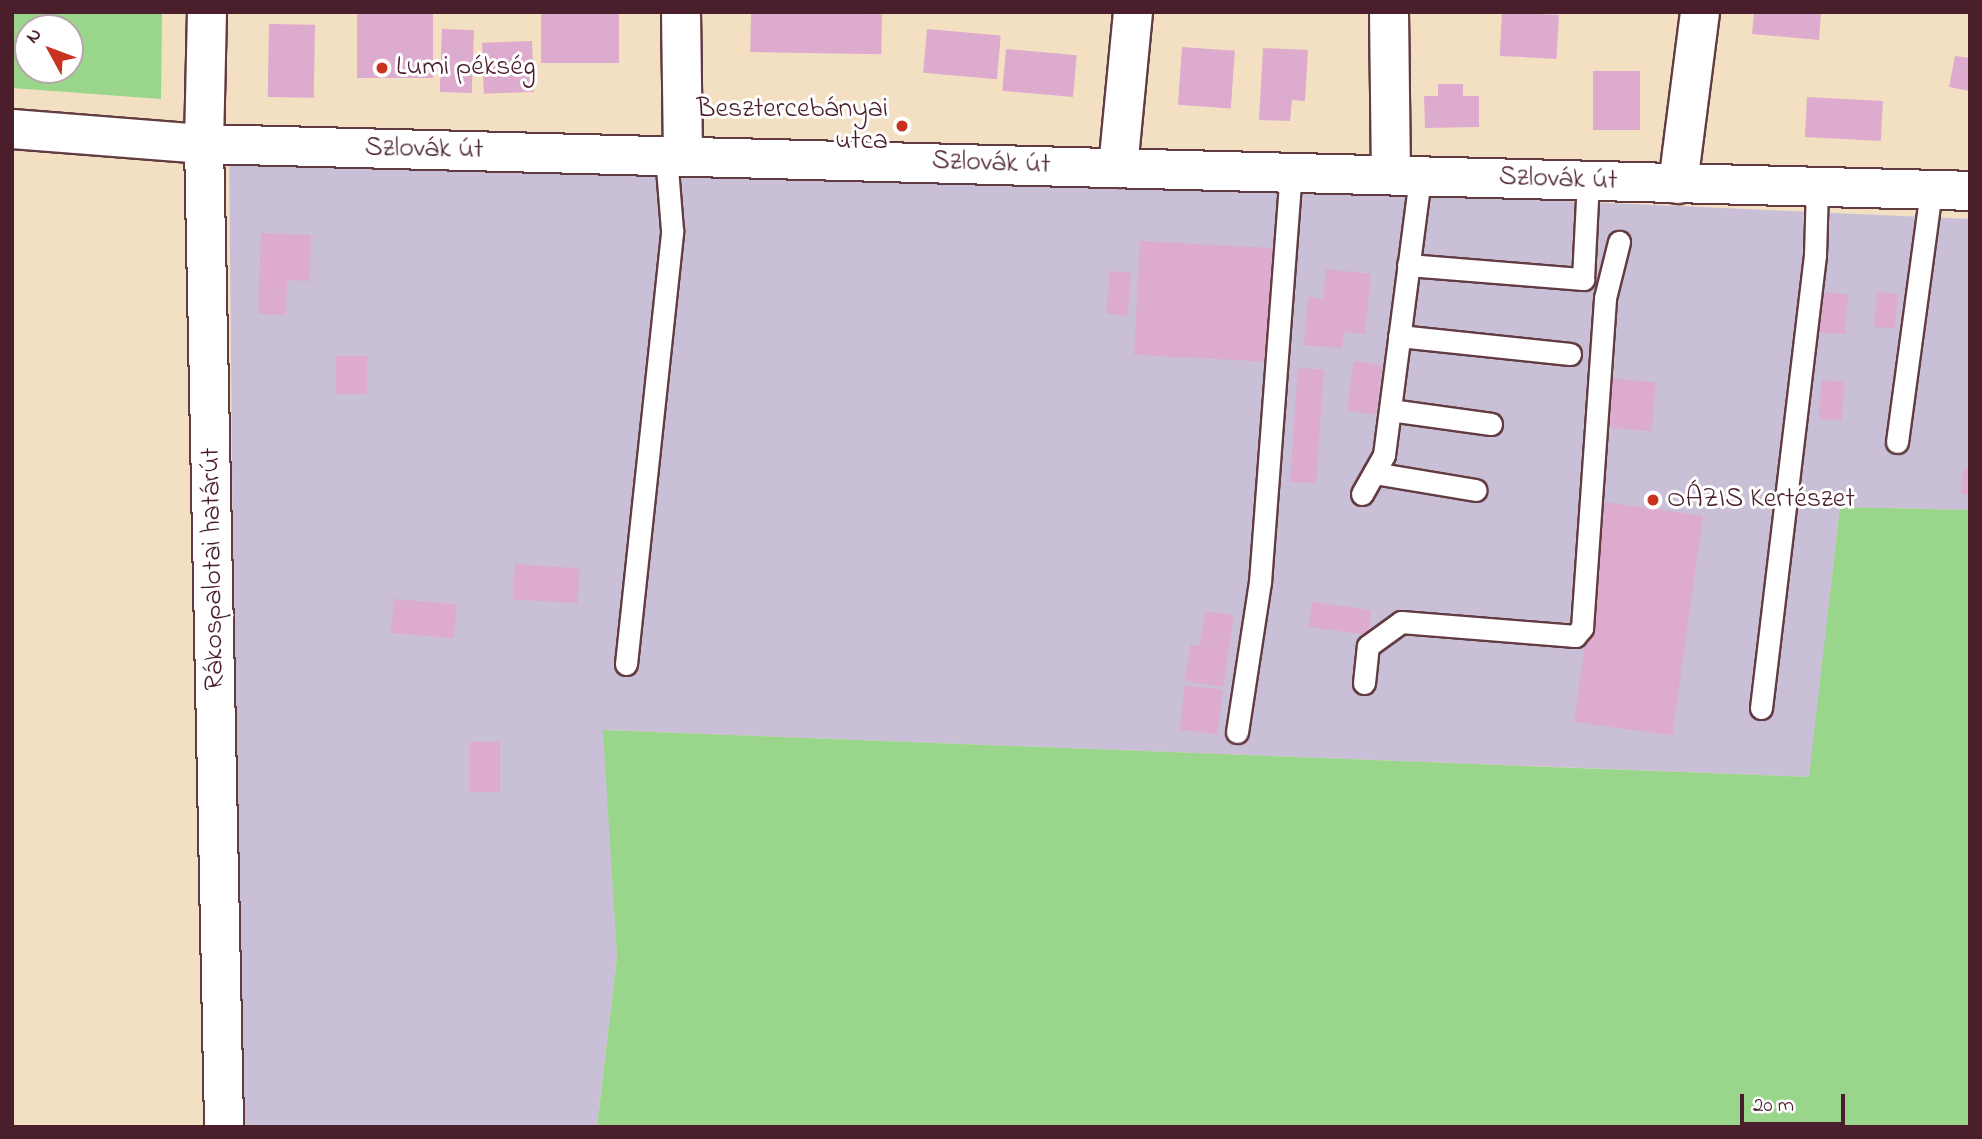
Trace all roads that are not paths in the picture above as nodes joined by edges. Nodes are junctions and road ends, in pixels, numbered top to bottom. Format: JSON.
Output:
{"nodes":[{"id":1,"x":207,"y":12,"type":"edge"},
{"id":2,"x":681,"y":12,"type":"edge"},
{"id":3,"x":1133,"y":12,"type":"edge"},
{"id":4,"x":1389,"y":12,"type":"edge"},
{"id":5,"x":1700,"y":12,"type":"edge"},
{"id":6,"x":12,"y":129,"type":"edge"},
{"id":7,"x":204,"y":144,"type":"junction"},
{"id":8,"x":674,"y":155,"type":"junction"},
{"id":9,"x":1118,"y":168,"type":"junction"},
{"id":10,"x":1291,"y":172,"type":"junction"},
{"id":11,"x":1406,"y":175,"type":"junction"},
{"id":12,"x":1588,"y":181,"type":"junction"},
{"id":13,"x":1678,"y":184,"type":"junction"},
{"id":14,"x":1817,"y":186,"type":"junction"},
{"id":15,"x":1931,"y":190,"type":"junction"},
{"id":16,"x":1970,"y":191,"type":"edge"},
{"id":17,"x":1619,"y":242,"type":"dead end"},
{"id":18,"x":1408,"y":265,"type":"junction"},
{"id":19,"x":1399,"y":336,"type":"junction"},
{"id":20,"x":1570,"y":354,"type":"dead end"},
{"id":21,"x":1390,"y":410,"type":"junction"},
{"id":22,"x":1491,"y":424,"type":"dead end"},
{"id":23,"x":1896,"y":442,"type":"dead end"},
{"id":24,"x":1374,"y":472,"type":"junction"},
{"id":25,"x":1476,"y":490,"type":"dead end"},
{"id":26,"x":1362,"y":494,"type":"dead end"},
{"id":27,"x":626,"y":664,"type":"dead end"},
{"id":28,"x":1364,"y":683,"type":"dead end"},
{"id":29,"x":1761,"y":708,"type":"dead end"},
{"id":30,"x":1237,"y":732,"type":"dead end"},
{"id":31,"x":225,"y":1127,"type":"edge"}],
"edges":[{"from":1,"to":7,"type":"street","name":"Rákospalotai határút"},
{"from":2,"to":8,"type":"street"},
{"from":3,"to":9,"type":"street"},
{"from":4,"to":11,"type":"street"},
{"from":5,"to":13,"type":"street"},
{"from":6,"to":7,"type":"street","name":"Szlovák út"},
{"from":7,"to":8,"type":"street","name":"Szlovák út"},
{"from":7,"to":31,"type":"street","name":"Rákospalotai határút"},
{"from":8,"to":9,"type":"street","name":"Szlovák út"},
{"from":8,"to":27,"type":"lane"},
{"from":9,"to":10,"type":"street","name":"Szlovák út"},
{"from":10,"to":11,"type":"street","name":"Szlovák út"},
{"from":10,"to":30,"type":"lane"},
{"from":11,"to":12,"type":"street","name":"Szlovák út"},
{"from":11,"to":18,"type":"lane"},
{"from":12,"to":13,"type":"street","name":"Szlovák út"},
{"from":12,"to":18,"type":"lane"},
{"from":13,"to":14,"type":"street","name":"Szlovák út"},
{"from":14,"to":15,"type":"street","name":"Szlovák út"},
{"from":14,"to":29,"type":"lane"},
{"from":15,"to":16,"type":"street","name":"Szlovák út"},
{"from":15,"to":23,"type":"lane"},
{"from":17,"to":28,"type":"lane"},
{"from":18,"to":19,"type":"lane"},
{"from":19,"to":20,"type":"lane"},
{"from":19,"to":21,"type":"lane"},
{"from":21,"to":22,"type":"lane"},
{"from":21,"to":24,"type":"lane"},
{"from":24,"to":25,"type":"lane"},
{"from":24,"to":26,"type":"lane"}]}
